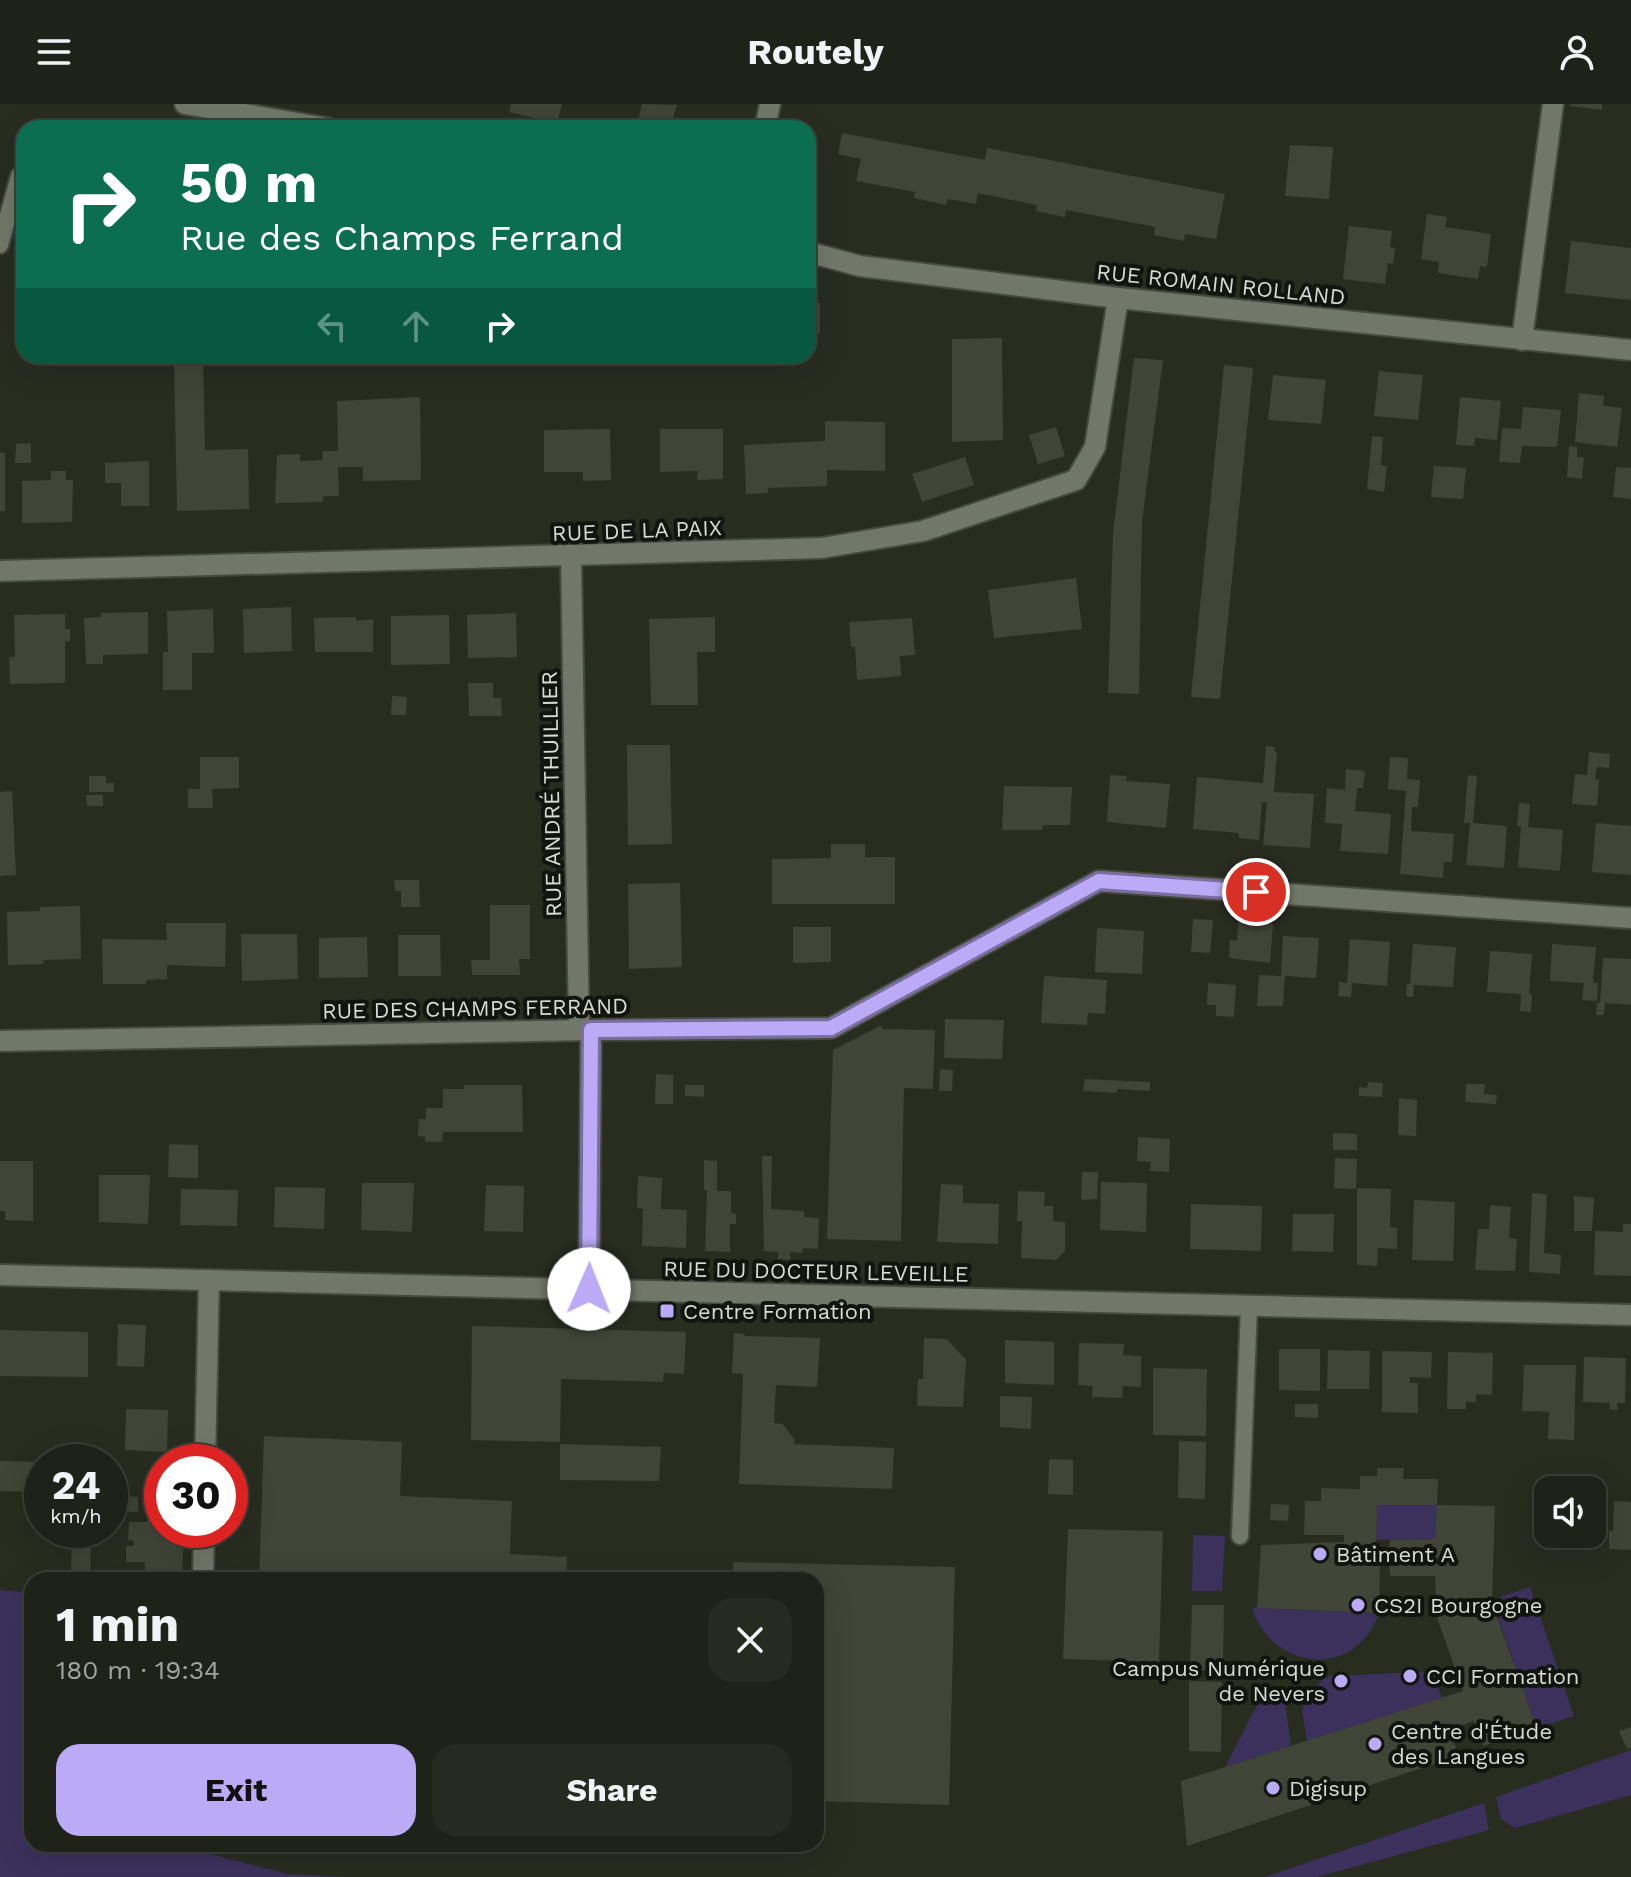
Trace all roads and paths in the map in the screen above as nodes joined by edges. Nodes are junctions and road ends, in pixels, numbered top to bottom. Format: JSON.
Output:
{"nodes":[{"id":1,"x":185,"y":104,"type":"edge"},
{"id":2,"x":1553,"y":104,"type":"edge"},
{"id":3,"x":280,"y":120,"type":"edge"},
{"id":4,"x":16,"y":187,"type":"edge"},
{"id":5,"x":0,"y":245,"type":"edge"},
{"id":6,"x":816,"y":254,"type":"edge"},
{"id":7,"x":1118,"y":298,"type":"junction"},
{"id":8,"x":1522,"y":340,"type":"junction"},
{"id":9,"x":1631,"y":350,"type":"edge"},
{"id":10,"x":571,"y":557,"type":"junction"},
{"id":11,"x":0,"y":571,"type":"edge"},
{"id":12,"x":1631,"y":918,"type":"edge"},
{"id":13,"x":585,"y":1030,"type":"junction"},
{"id":14,"x":0,"y":1041,"type":"edge"},
{"id":15,"x":0,"y":1275,"type":"edge"},
{"id":16,"x":209,"y":1280,"type":"junction"},
{"id":17,"x":589,"y":1289,"type":"junction"},
{"id":18,"x":1249,"y":1306,"type":"junction"},
{"id":19,"x":1631,"y":1315,"type":"edge"},
{"id":20,"x":205,"y":1444,"type":"edge"},
{"id":21,"x":1240,"y":1536,"type":"dead end"},
{"id":22,"x":204,"y":1548,"type":"edge"},
{"id":23,"x":203,"y":1572,"type":"edge"}],
"edges":[{"from":1,"to":3,"type":"street"},
{"from":2,"to":8,"type":"street"},
{"from":4,"to":5,"type":"lane"},
{"from":6,"to":7,"type":"street","name":"RUE ROMAIN ROLLAND"},
{"from":7,"to":8,"type":"street","name":"RUE ROMAIN ROLLAND"},
{"from":7,"to":10,"type":"street","name":"RUE DE LA PAIX"},
{"from":8,"to":9,"type":"street","name":"RUE ROMAIN ROLLAND"},
{"from":10,"to":11,"type":"street","name":"RUE DE LA PAIX"},
{"from":10,"to":13,"type":"street","name":"RUE ANDRÉ THUILLIER"},
{"from":12,"to":13,"type":"street","name":"RUE DES CHAMPS FERRAND"},
{"from":13,"to":14,"type":"street","name":"RUE DES CHAMPS FERRAND"},
{"from":13,"to":17,"type":"street","name":"RUE ANDRÉ THUILLIER"},
{"from":15,"to":16,"type":"street","name":"RUE DU DOCTEUR LEVEILLE"},
{"from":16,"to":17,"type":"street","name":"RUE DU DOCTEUR LEVEILLE"},
{"from":16,"to":20,"type":"street"},
{"from":17,"to":18,"type":"street","name":"RUE DU DOCTEUR LEVEILLE"},
{"from":18,"to":19,"type":"street","name":"RUE DU DOCTEUR LEVEILLE"},
{"from":18,"to":21,"type":"lane"},
{"from":22,"to":23,"type":"street"}]}
